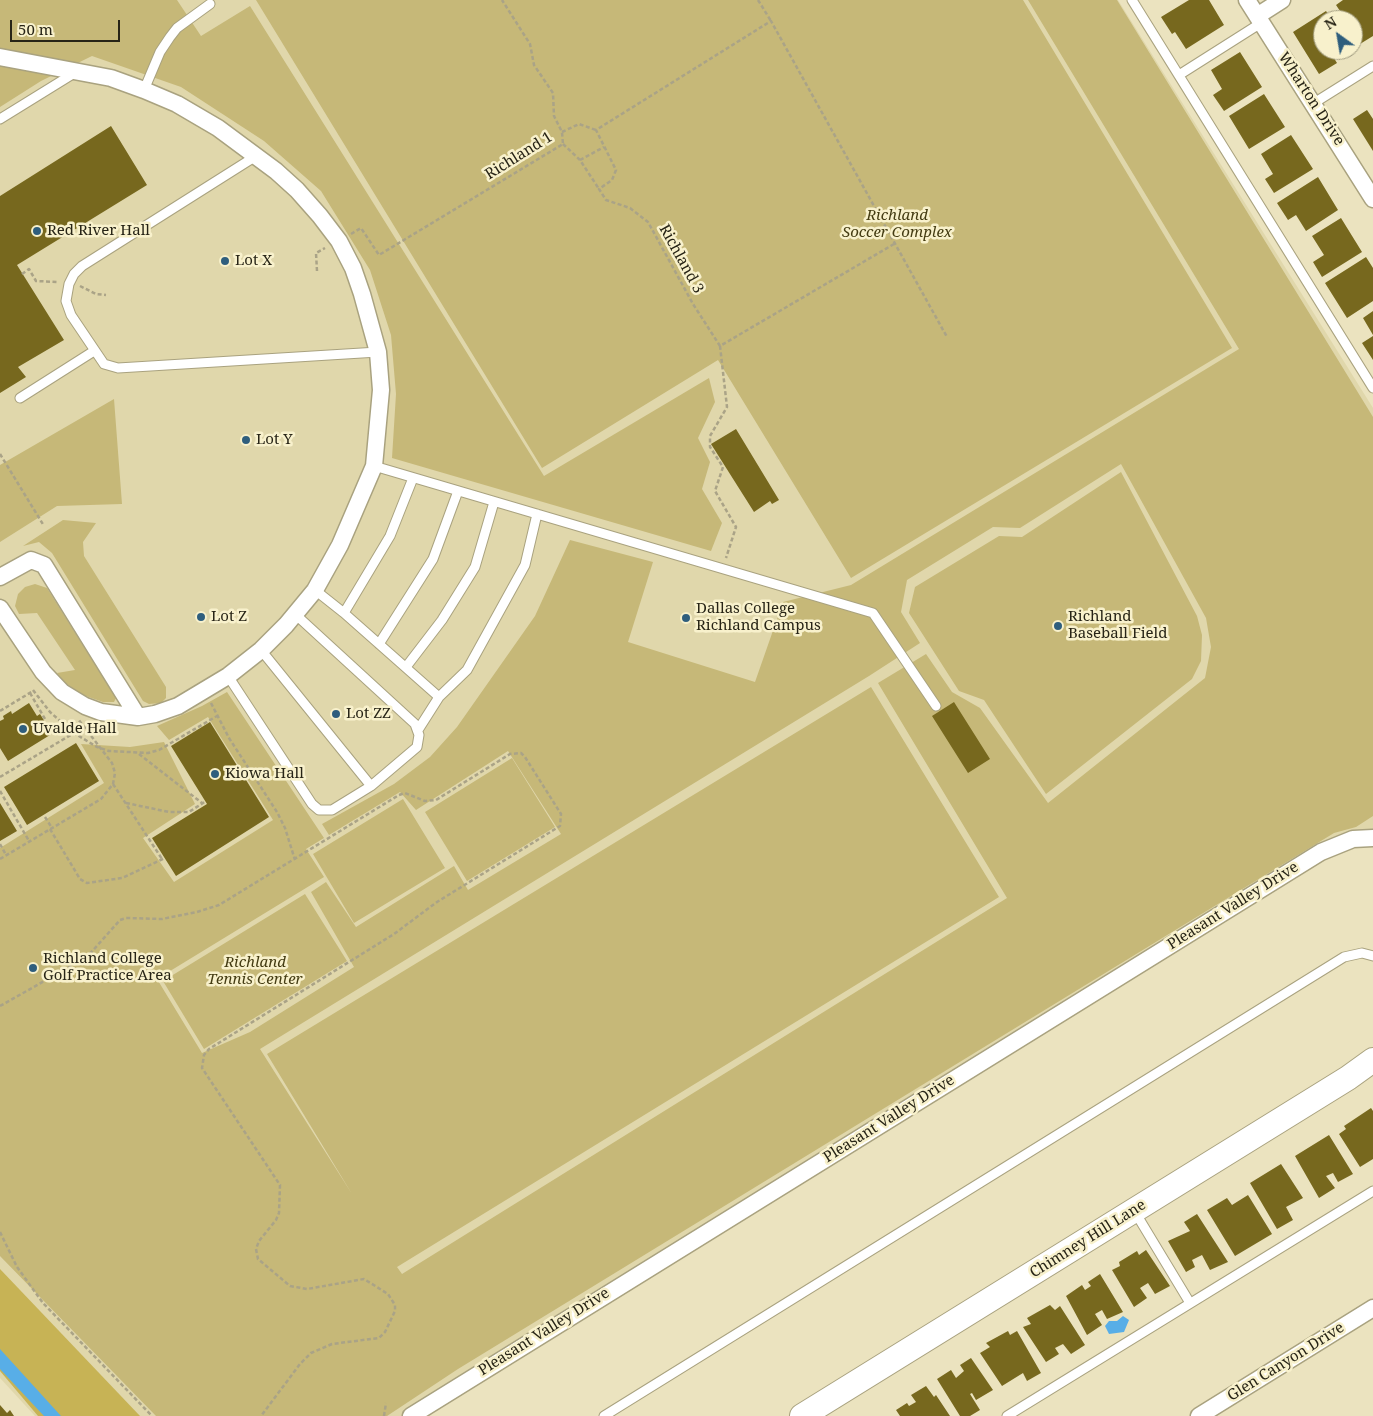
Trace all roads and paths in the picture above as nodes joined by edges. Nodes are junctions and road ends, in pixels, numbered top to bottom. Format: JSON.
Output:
{"nodes":[{"id":1,"x":502,"y":0,"type":"edge"},
{"id":2,"x":758,"y":0,"type":"edge"},
{"id":3,"x":1132,"y":0,"type":"edge"},
{"id":4,"x":1247,"y":0,"type":"edge"},
{"id":5,"x":1282,"y":0,"type":"edge"},
{"id":6,"x":210,"y":4,"type":"dead end"},
{"id":7,"x":1259,"y":19,"type":"junction"},
{"id":8,"x":771,"y":21,"type":"junction"},
{"id":9,"x":0,"y":57,"type":"edge"},
{"id":10,"x":1373,"y":66,"type":"edge"},
{"id":11,"x":78,"y":71,"type":"junction"},
{"id":12,"x":1179,"y":75,"type":"junction"},
{"id":13,"x":144,"y":90,"type":"junction"},
{"id":14,"x":1314,"y":103,"type":"junction"},
{"id":15,"x":0,"y":119,"type":"edge"},
{"id":16,"x":596,"y":130,"type":"junction"},
{"id":17,"x":562,"y":132,"type":"junction"},
{"id":18,"x":563,"y":144,"type":"junction"},
{"id":19,"x":604,"y":147,"type":"junction"},
{"id":20,"x":256,"y":156,"type":"junction"},
{"id":21,"x":580,"y":160,"type":"junction"},
{"id":22,"x":599,"y":189,"type":"junction"},
{"id":23,"x":1372,"y":196,"type":"edge"},
{"id":24,"x":350,"y":235,"type":"dead end"},
{"id":25,"x":894,"y":244,"type":"junction"},
{"id":26,"x":326,"y":248,"type":"dead end"},
{"id":27,"x":317,"y":271,"type":"dead end"},
{"id":28,"x":22,"y":274,"type":"dead end"},
{"id":29,"x":58,"y":282,"type":"dead end"},
{"id":30,"x":78,"y":286,"type":"dead end"},
{"id":31,"x":106,"y":295,"type":"dead end"},
{"id":32,"x":947,"y":337,"type":"dead end"},
{"id":33,"x":720,"y":346,"type":"junction"},
{"id":34,"x":94,"y":351,"type":"junction"},
{"id":35,"x":378,"y":352,"type":"junction"},
{"id":36,"x":1373,"y":388,"type":"edge"},
{"id":37,"x":20,"y":398,"type":"dead end"},
{"id":38,"x":0,"y":454,"type":"edge"},
{"id":39,"x":374,"y":466,"type":"junction"},
{"id":40,"x":413,"y":478,"type":"junction"},
{"id":41,"x":458,"y":491,"type":"junction"},
{"id":42,"x":494,"y":502,"type":"junction"},
{"id":43,"x":537,"y":514,"type":"junction"},
{"id":44,"x":44,"y":526,"type":"dead end"},
{"id":45,"x":722,"y":568,"type":"junction"},
{"id":46,"x":0,"y":577,"type":"edge"},
{"id":47,"x":315,"y":590,"type":"junction"},
{"id":48,"x":0,"y":608,"type":"edge"},
{"id":49,"x":344,"y":612,"type":"junction"},
{"id":50,"x":295,"y":614,"type":"junction"},
{"id":51,"x":379,"y":644,"type":"junction"},
{"id":52,"x":261,"y":650,"type":"junction"},
{"id":53,"x":406,"y":667,"type":"junction"},
{"id":54,"x":228,"y":676,"type":"junction"},
{"id":55,"x":204,"y":691,"type":"junction"},
{"id":56,"x":30,"y":693,"type":"junction"},
{"id":57,"x":439,"y":697,"type":"junction"},
{"id":58,"x":70,"y":698,"type":"junction"},
{"id":59,"x":936,"y":706,"type":"dead end"},
{"id":60,"x":0,"y":711,"type":"edge"},
{"id":61,"x":217,"y":716,"type":"junction"},
{"id":62,"x":138,"y":717,"type":"junction"},
{"id":63,"x":44,"y":720,"type":"dead end"},
{"id":64,"x":418,"y":730,"type":"junction"},
{"id":65,"x":74,"y":732,"type":"junction"},
{"id":66,"x":103,"y":750,"type":"junction"},
{"id":67,"x":138,"y":753,"type":"junction"},
{"id":68,"x":0,"y":777,"type":"edge"},
{"id":69,"x":112,"y":784,"type":"junction"},
{"id":70,"x":371,"y":786,"type":"junction"},
{"id":71,"x":0,"y":791,"type":"edge"},
{"id":72,"x":125,"y":802,"type":"junction"},
{"id":73,"x":45,"y":817,"type":"dead end"},
{"id":74,"x":51,"y":828,"type":"junction"},
{"id":75,"x":1373,"y":838,"type":"edge"},
{"id":76,"x":29,"y":841,"type":"junction"},
{"id":77,"x":0,"y":844,"type":"edge"},
{"id":78,"x":6,"y":855,"type":"junction"},
{"id":79,"x":0,"y":859,"type":"edge"},
{"id":80,"x":295,"y":860,"type":"junction"},
{"id":81,"x":1373,"y":956,"type":"edge"},
{"id":82,"x":0,"y":1006,"type":"edge"},
{"id":83,"x":1373,"y":1060,"type":"edge"},
{"id":84,"x":1373,"y":1190,"type":"edge"},
{"id":85,"x":1134,"y":1211,"type":"junction"},
{"id":86,"x":0,"y":1232,"type":"edge"},
{"id":87,"x":1190,"y":1303,"type":"junction"},
{"id":88,"x":1373,"y":1308,"type":"edge"},
{"id":89,"x":386,"y":1403,"type":"dead end"},
{"id":90,"x":152,"y":1416,"type":"edge"},
{"id":91,"x":261,"y":1416,"type":"edge"},
{"id":92,"x":384,"y":1416,"type":"edge"},
{"id":93,"x":411,"y":1416,"type":"edge"},
{"id":94,"x":604,"y":1416,"type":"edge"},
{"id":95,"x":802,"y":1416,"type":"edge"},
{"id":96,"x":1006,"y":1416,"type":"edge"},
{"id":97,"x":1198,"y":1416,"type":"edge"}],
"edges":[{"from":1,"to":17,"type":"path","name":"Richland 1"},
{"from":2,"to":8,"type":"path"},
{"from":3,"to":12,"type":"lane"},
{"from":4,"to":7,"type":"street","name":"Wharton Drive"},
{"from":5,"to":7,"type":"street"},
{"from":6,"to":13,"type":"lane"},
{"from":7,"to":12,"type":"lane"},
{"from":7,"to":14,"type":"street","name":"Wharton Drive"},
{"from":8,"to":16,"type":"path"},
{"from":8,"to":25,"type":"path"},
{"from":9,"to":11,"type":"street"},
{"from":10,"to":14,"type":"lane"},
{"from":11,"to":13,"type":"street"},
{"from":11,"to":15,"type":"lane"},
{"from":12,"to":36,"type":"lane"},
{"from":13,"to":20,"type":"street"},
{"from":14,"to":23,"type":"street","name":"Wharton Drive"},
{"from":16,"to":17,"type":"path"},
{"from":16,"to":19,"type":"path"},
{"from":17,"to":18,"type":"path","name":"Richland 1"},
{"from":18,"to":21,"type":"path"},
{"from":18,"to":24,"type":"path","name":"Richland 1"},
{"from":19,"to":21,"type":"path"},
{"from":19,"to":22,"type":"path"},
{"from":20,"to":34,"type":"lane"},
{"from":20,"to":35,"type":"street"},
{"from":21,"to":22,"type":"path","name":"Richland 3"},
{"from":22,"to":33,"type":"path","name":"Richland 3"},
{"from":25,"to":32,"type":"path"},
{"from":25,"to":33,"type":"path"},
{"from":26,"to":27,"type":"path"},
{"from":28,"to":29,"type":"path"},
{"from":30,"to":31,"type":"path"},
{"from":33,"to":45,"type":"path"},
{"from":34,"to":35,"type":"lane"},
{"from":34,"to":37,"type":"lane"},
{"from":35,"to":39,"type":"street"},
{"from":38,"to":44,"type":"path"},
{"from":39,"to":40,"type":"lane"},
{"from":39,"to":47,"type":"street"},
{"from":40,"to":41,"type":"lane"},
{"from":40,"to":49,"type":"lane"},
{"from":41,"to":42,"type":"lane"},
{"from":41,"to":51,"type":"lane"},
{"from":42,"to":43,"type":"lane"},
{"from":42,"to":53,"type":"lane"},
{"from":43,"to":45,"type":"lane"},
{"from":43,"to":57,"type":"lane"},
{"from":45,"to":59,"type":"lane"},
{"from":46,"to":62,"type":"street"},
{"from":47,"to":49,"type":"lane"},
{"from":47,"to":50,"type":"street"},
{"from":48,"to":58,"type":"street"},
{"from":49,"to":51,"type":"lane"},
{"from":50,"to":52,"type":"street"},
{"from":50,"to":64,"type":"lane"},
{"from":51,"to":53,"type":"lane"},
{"from":52,"to":54,"type":"street"},
{"from":52,"to":70,"type":"lane"},
{"from":53,"to":57,"type":"lane"},
{"from":54,"to":55,"type":"street"},
{"from":54,"to":70,"type":"lane"},
{"from":55,"to":61,"type":"path"},
{"from":55,"to":62,"type":"street"},
{"from":56,"to":60,"type":"path"},
{"from":56,"to":63,"type":"path"},
{"from":56,"to":65,"type":"path"},
{"from":57,"to":64,"type":"lane"},
{"from":58,"to":62,"type":"street"},
{"from":58,"to":66,"type":"path"},
{"from":61,"to":67,"type":"path"},
{"from":61,"to":80,"type":"path"},
{"from":64,"to":70,"type":"lane"},
{"from":65,"to":66,"type":"path"},
{"from":65,"to":68,"type":"path"},
{"from":66,"to":67,"type":"path"},
{"from":66,"to":69,"type":"path"},
{"from":67,"to":72,"type":"path"},
{"from":69,"to":72,"type":"path"},
{"from":69,"to":74,"type":"path"},
{"from":71,"to":76,"type":"path"},
{"from":72,"to":74,"type":"path"},
{"from":73,"to":74,"type":"path"},
{"from":74,"to":76,"type":"path"},
{"from":75,"to":93,"type":"street","name":"Pleasant Valley Drive"},
{"from":76,"to":78,"type":"path"},
{"from":77,"to":78,"type":"path"},
{"from":78,"to":79,"type":"path"},
{"from":80,"to":82,"type":"path"},
{"from":80,"to":91,"type":"path"},
{"from":81,"to":94,"type":"lane"},
{"from":83,"to":85,"type":"street","name":"Chimney Hill Lane"},
{"from":84,"to":87,"type":"lane"},
{"from":85,"to":87,"type":"lane"},
{"from":85,"to":95,"type":"street","name":"Chimney Hill Lane"},
{"from":86,"to":90,"type":"path"},
{"from":87,"to":96,"type":"lane"},
{"from":88,"to":97,"type":"street","name":"Glen Canyon Drive"},
{"from":89,"to":92,"type":"path"}]}
